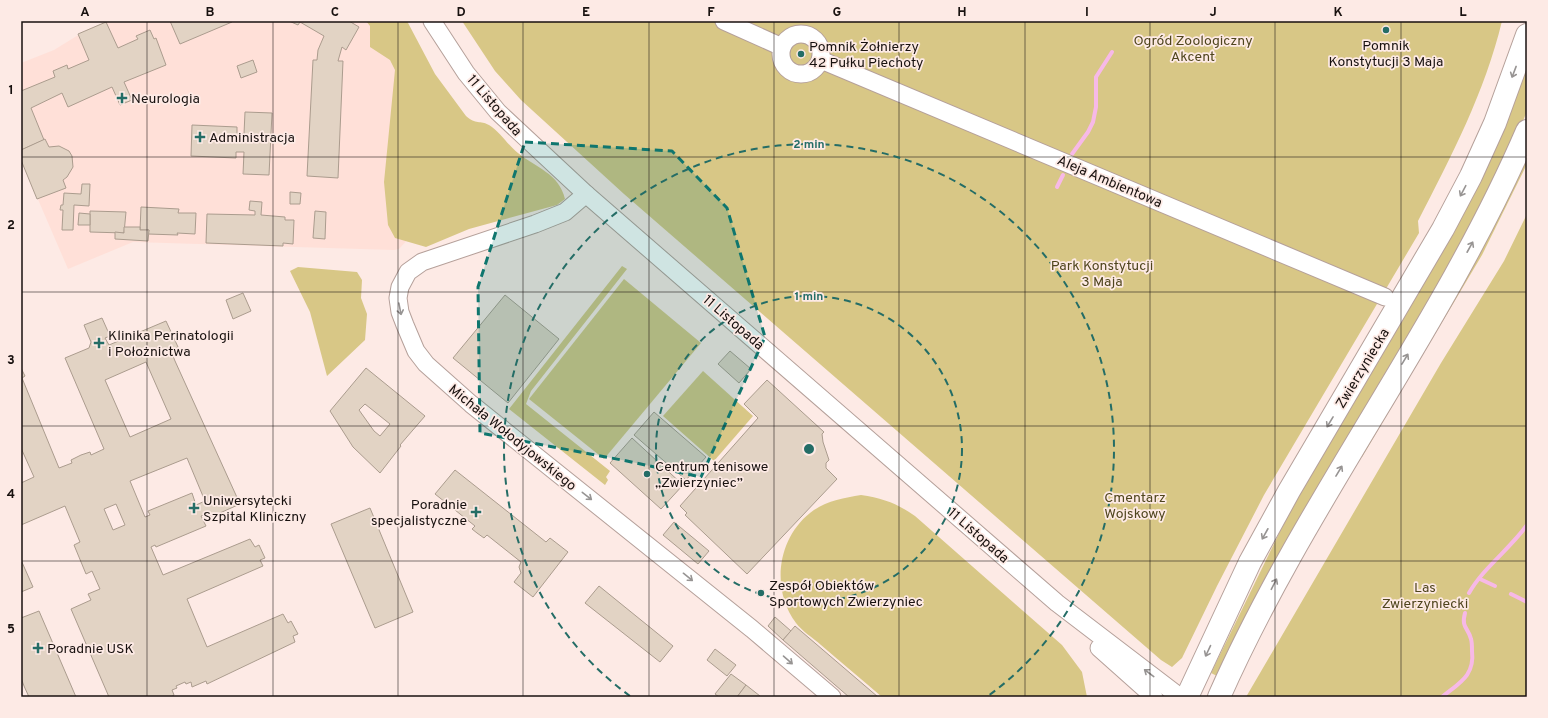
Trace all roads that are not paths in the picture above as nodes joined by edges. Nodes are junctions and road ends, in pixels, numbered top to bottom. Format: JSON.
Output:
{"nodes":[{"id":1,"x":433,"y":21,"type":"edge"},
{"id":2,"x":724,"y":21,"type":"edge"},
{"id":3,"x":1527,"y":35,"type":"edge"},
{"id":4,"x":782,"y":46,"type":"junction"},
{"id":5,"x":827,"y":63,"type":"junction"},
{"id":6,"x":1527,"y":131,"type":"edge"},
{"id":7,"x":586,"y":194,"type":"junction"},
{"id":8,"x":1385,"y":297,"type":"dead end"},
{"id":9,"x":1057,"y":603,"type":"junction"},
{"id":10,"x":832,"y":697,"type":"edge"},
{"id":11,"x":1154,"y":697,"type":"edge"},
{"id":12,"x":1180,"y":697,"type":"edge"},
{"id":13,"x":1187,"y":697,"type":"edge"},
{"id":14,"x":1219,"y":697,"type":"edge"}],
"edges":[{"from":1,"to":7,"type":"street","name":"11 Listopada"},
{"from":2,"to":4,"type":"street"},
{"from":3,"to":13,"type":"main road","name":"Zwierzyniecka","one_way":true},
{"from":4,"to":5,"type":"street"},
{"from":4,"to":5,"type":"street"},
{"from":5,"to":8,"type":"street","name":"Aleja Ambientowa"},
{"from":14,"to":6,"type":"main road","one_way":true},
{"from":7,"to":9,"type":"street","name":"11 Listopada"},
{"from":7,"to":10,"type":"street","name":"Michała Wołodyjowskiego","one_way":true},
{"from":9,"to":11,"type":"street","name":"11 Listopada"},
{"from":12,"to":9,"type":"street","name":"11 Listopada","one_way":true}]}
